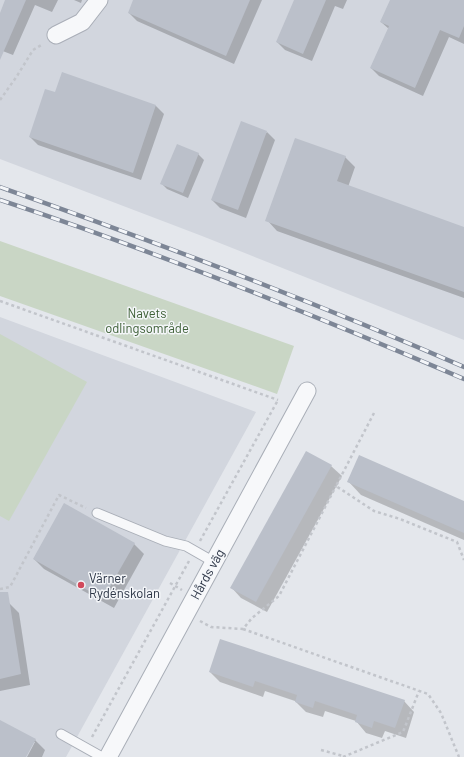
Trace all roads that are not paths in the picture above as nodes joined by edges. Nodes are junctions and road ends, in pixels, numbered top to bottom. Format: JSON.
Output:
{"nodes":[{"id":1,"x":98,"y":0,"type":"edge"},
{"id":2,"x":56,"y":35,"type":"road end"},
{"id":3,"x":307,"y":391,"type":"dead end"},
{"id":4,"x":97,"y":513,"type":"road end"},
{"id":5,"x":214,"y":562,"type":"junction"},
{"id":6,"x":61,"y":734,"type":"dead end"},
{"id":7,"x":102,"y":757,"type":"edge"},
{"id":8,"x":108,"y":757,"type":"edge"}],
"edges":[{"from":1,"to":2,"type":"street"},
{"from":3,"to":5,"type":"street","name":"Hårds väg"},
{"from":4,"to":5,"type":"lane"},
{"from":5,"to":8,"type":"street","name":"Hårds väg"},
{"from":6,"to":7,"type":"lane"}]}
